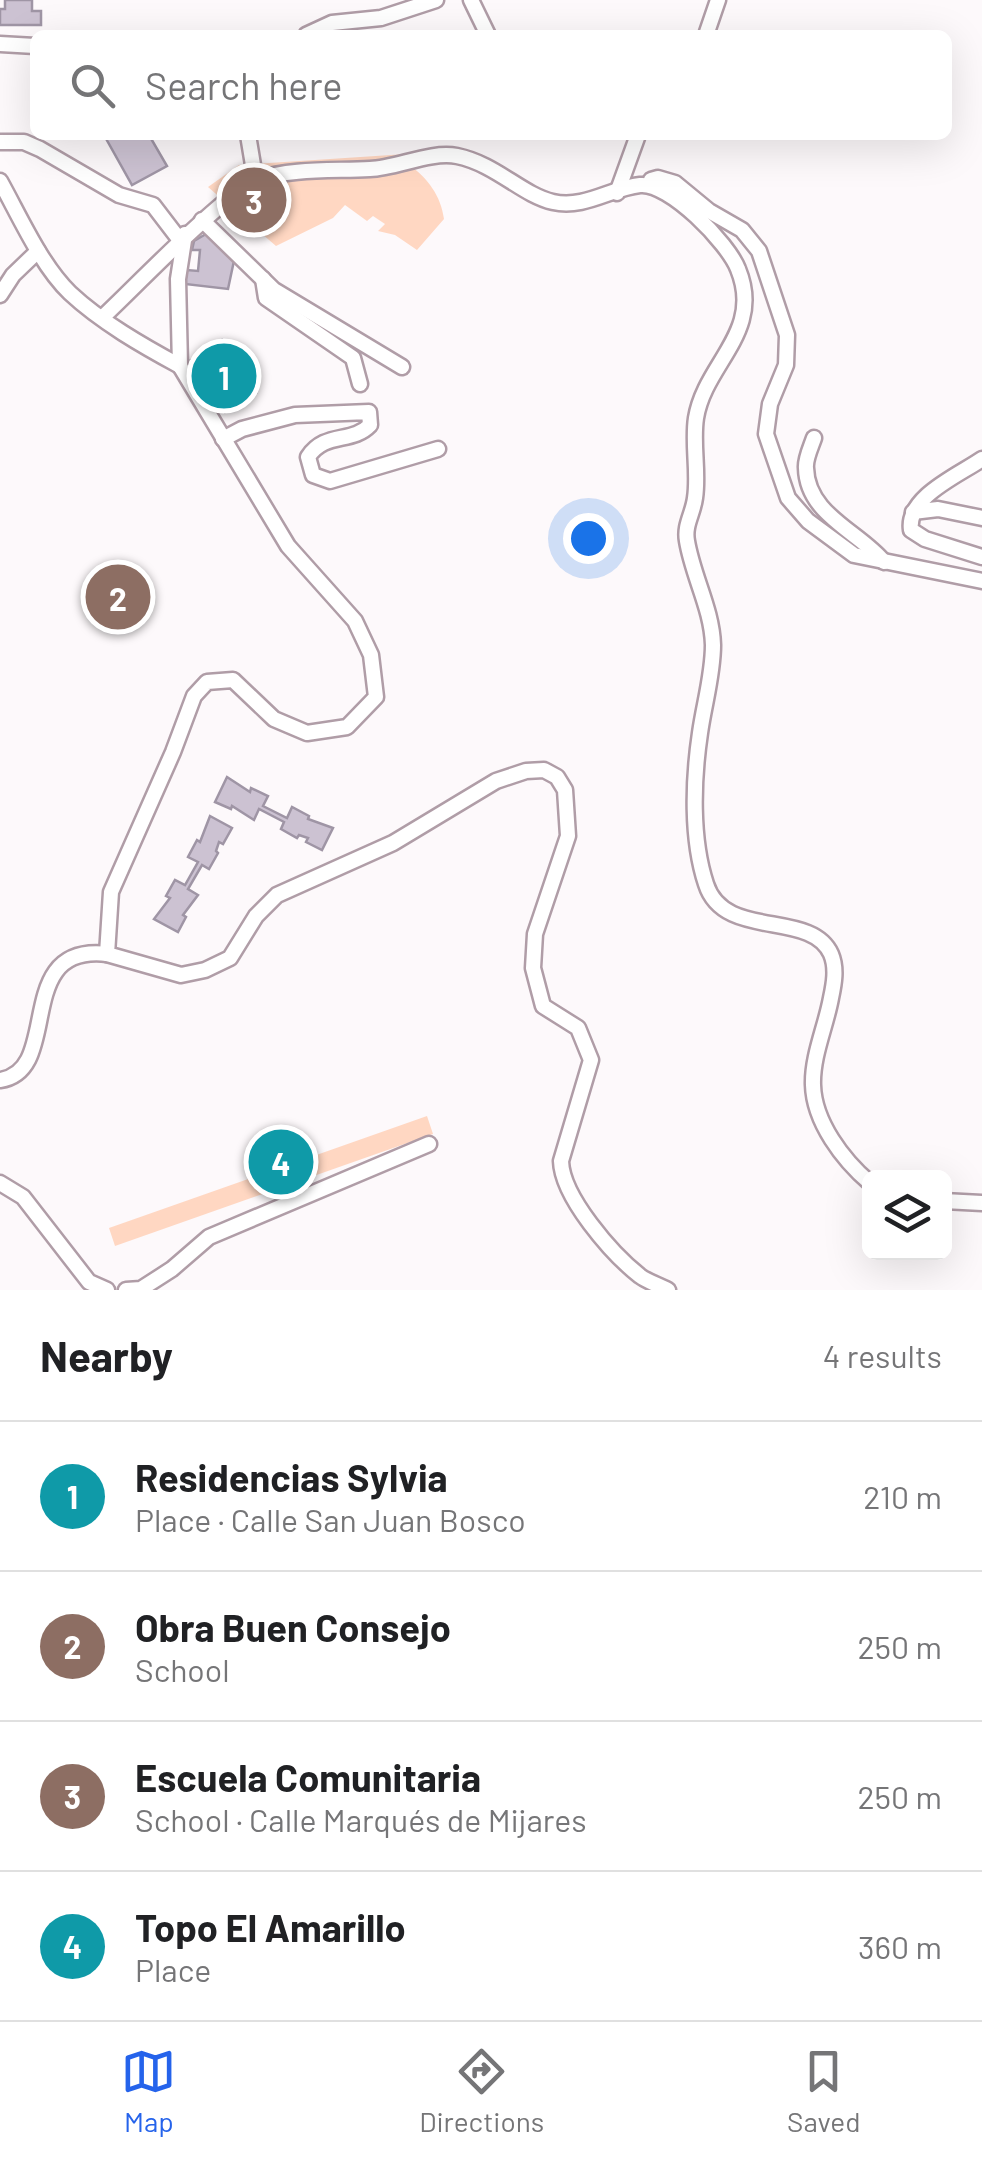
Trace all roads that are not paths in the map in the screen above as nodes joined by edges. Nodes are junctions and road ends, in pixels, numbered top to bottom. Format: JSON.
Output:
{"nodes":[{"id":1,"x":436,"y":0,"type":"edge"},
{"id":2,"x":472,"y":0,"type":"edge"},
{"id":3,"x":718,"y":0,"type":"edge"},
{"id":4,"x":317,"y":30,"type":"edge"},
{"id":5,"x":486,"y":30,"type":"edge"},
{"id":6,"x":708,"y":30,"type":"edge"},
{"id":7,"x":0,"y":44,"type":"edge"},
{"id":8,"x":30,"y":46,"type":"edge"},
{"id":9,"x":249,"y":140,"type":"edge"},
{"id":10,"x":636,"y":140,"type":"edge"},
{"id":11,"x":0,"y":142,"type":"edge"},
{"id":12,"x":251,"y":180,"type":"junction"},
{"id":13,"x":0,"y":181,"type":"edge"},
{"id":14,"x":641,"y":184,"type":"junction"},
{"id":15,"x":617,"y":192,"type":"junction"},
{"id":16,"x":202,"y":220,"type":"junction"},
{"id":17,"x":182,"y":236,"type":"junction"},
{"id":18,"x":38,"y":251,"type":"junction"},
{"id":19,"x":263,"y":278,"type":"junction"},
{"id":20,"x":0,"y":295,"type":"edge"},
{"id":21,"x":103,"y":317,"type":"junction"},
{"id":22,"x":180,"y":366,"type":"junction"},
{"id":23,"x":402,"y":367,"type":"dead end"},
{"id":24,"x":360,"y":384,"type":"dead end"},
{"id":25,"x":814,"y":438,"type":"dead end"},
{"id":26,"x":223,"y":439,"type":"junction"},
{"id":27,"x":438,"y":449,"type":"dead end"},
{"id":28,"x":982,"y":459,"type":"edge"},
{"id":29,"x":913,"y":512,"type":"junction"},
{"id":30,"x":982,"y":518,"type":"edge"},
{"id":31,"x":982,"y":557,"type":"edge"},
{"id":32,"x":885,"y":563,"type":"junction"},
{"id":33,"x":982,"y":581,"type":"edge"},
{"id":34,"x":108,"y":954,"type":"junction"},
{"id":35,"x":0,"y":1080,"type":"edge"},
{"id":36,"x":429,"y":1144,"type":"dead end"},
{"id":37,"x":862,"y":1175,"type":"edge"},
{"id":38,"x":0,"y":1183,"type":"edge"},
{"id":39,"x":952,"y":1201,"type":"edge"},
{"id":40,"x":982,"y":1203,"type":"edge"},
{"id":41,"x":107,"y":1290,"type":"edge"},
{"id":42,"x":126,"y":1290,"type":"edge"},
{"id":43,"x":668,"y":1290,"type":"edge"}],
"edges":[{"from":1,"to":4,"type":"street"},
{"from":2,"to":5,"type":"street"},
{"from":3,"to":6,"type":"street"},
{"from":7,"to":8,"type":"street"},
{"from":9,"to":12,"type":"street"},
{"from":10,"to":15,"type":"street"},
{"from":11,"to":17,"type":"street"},
{"from":12,"to":15,"type":"street"},
{"from":12,"to":16,"type":"street"},
{"from":13,"to":18,"type":"street"},
{"from":14,"to":15,"type":"street"},
{"from":14,"to":32,"type":"street"},
{"from":14,"to":37,"type":"street"},
{"from":16,"to":17,"type":"street"},
{"from":16,"to":19,"type":"street"},
{"from":17,"to":21,"type":"street"},
{"from":17,"to":22,"type":"street"},
{"from":18,"to":20,"type":"street"},
{"from":18,"to":21,"type":"street"},
{"from":19,"to":23,"type":"street"},
{"from":19,"to":24,"type":"street"},
{"from":21,"to":22,"type":"street"},
{"from":22,"to":26,"type":"street"},
{"from":25,"to":32,"type":"street"},
{"from":26,"to":27,"type":"street"},
{"from":26,"to":34,"type":"street"},
{"from":28,"to":29,"type":"street"},
{"from":29,"to":30,"type":"street"},
{"from":29,"to":31,"type":"street"},
{"from":32,"to":33,"type":"street"},
{"from":34,"to":35,"type":"street"},
{"from":34,"to":43,"type":"street"},
{"from":36,"to":42,"type":"street"},
{"from":38,"to":41,"type":"street"},
{"from":39,"to":40,"type":"street"}]}
